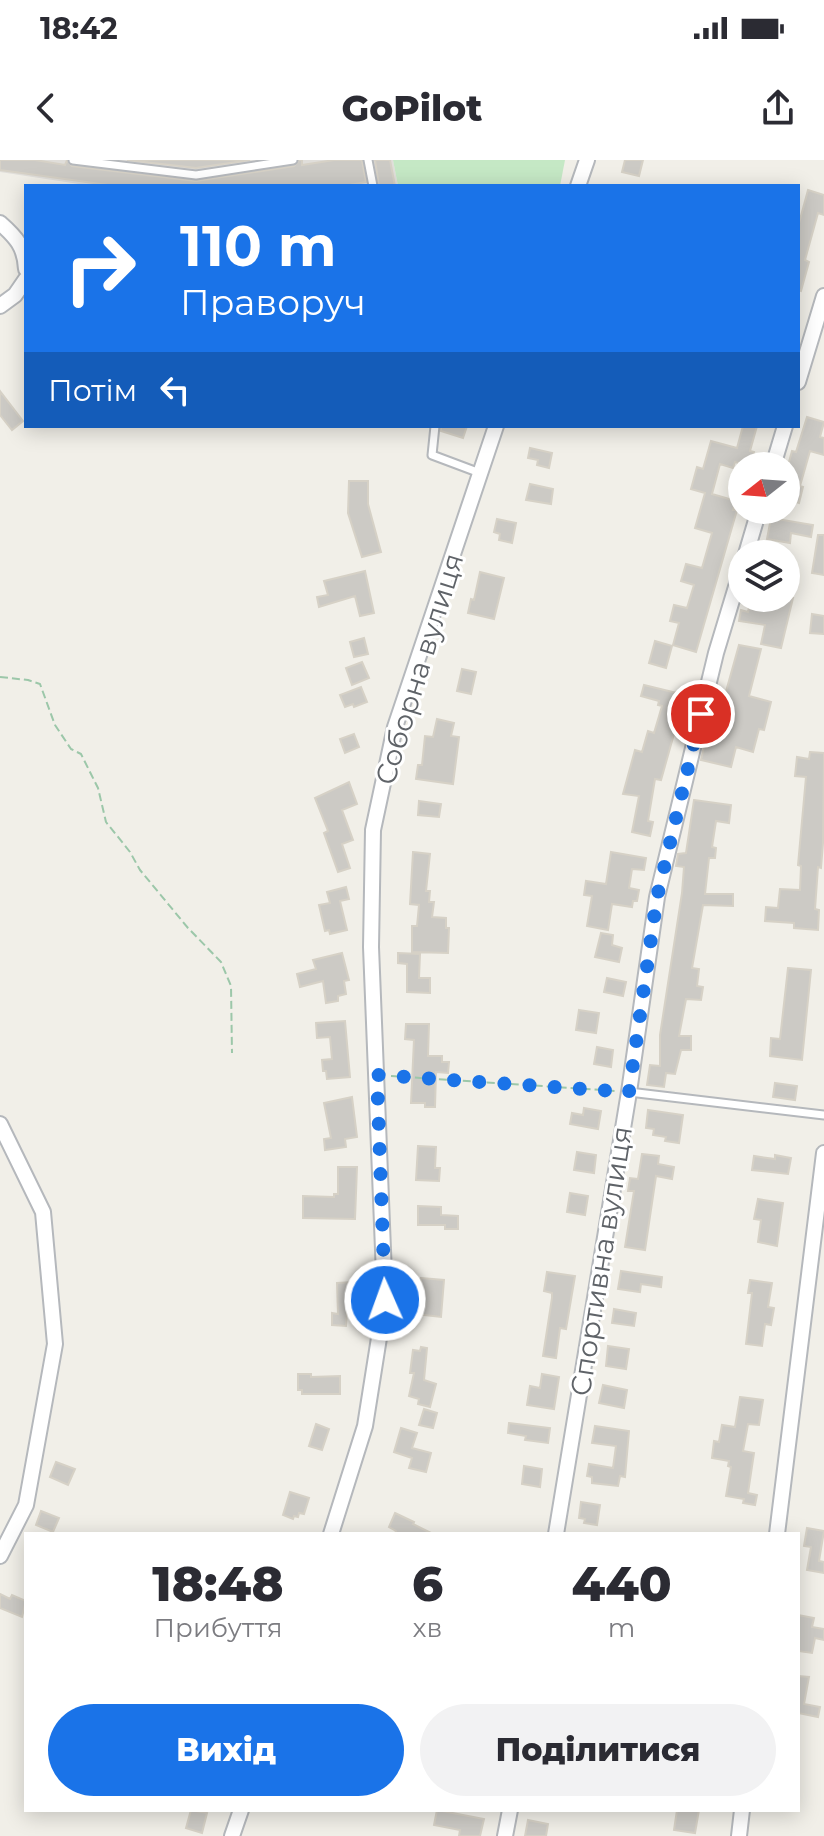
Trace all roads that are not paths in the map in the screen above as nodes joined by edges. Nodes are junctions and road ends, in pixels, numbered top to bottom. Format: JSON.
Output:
{"nodes":[{"id":1,"x":73,"y":160,"type":"edge"},
{"id":2,"x":293,"y":160,"type":"edge"},
{"id":3,"x":368,"y":160,"type":"edge"},
{"id":4,"x":587,"y":160,"type":"edge"},
{"id":5,"x":196,"y":175,"type":"junction"},
{"id":6,"x":198,"y":184,"type":"edge"},
{"id":7,"x":370,"y":184,"type":"edge"},
{"id":8,"x":579,"y":184,"type":"edge"},
{"id":9,"x":0,"y":223,"type":"edge"},
{"id":10,"x":24,"y":254,"type":"edge"},
{"id":11,"x":24,"y":282,"type":"edge"},
{"id":12,"x":824,"y":296,"type":"edge"},
{"id":13,"x":0,"y":306,"type":"edge"},
{"id":14,"x":800,"y":375,"type":"edge"},
{"id":15,"x":435,"y":428,"type":"edge"},
{"id":16,"x":495,"y":428,"type":"edge"},
{"id":17,"x":784,"y":428,"type":"edge"},
{"id":18,"x":777,"y":452,"type":"edge"},
{"id":19,"x":480,"y":473,"type":"junction"},
{"id":20,"x":728,"y":612,"type":"edge"},
{"id":21,"x":629,"y":1092,"type":"junction"},
{"id":22,"x":824,"y":1115,"type":"edge"},
{"id":23,"x":0,"y":1124,"type":"edge"},
{"id":24,"x":824,"y":1153,"type":"edge"},
{"id":25,"x":332,"y":1532,"type":"edge"},
{"id":26,"x":556,"y":1532,"type":"edge"},
{"id":27,"x":777,"y":1532,"type":"edge"},
{"id":28,"x":0,"y":1556,"type":"edge"},
{"id":29,"x":240,"y":1812,"type":"edge"},
{"id":30,"x":510,"y":1812,"type":"edge"},
{"id":31,"x":742,"y":1812,"type":"edge"},
{"id":32,"x":232,"y":1836,"type":"edge"},
{"id":33,"x":505,"y":1836,"type":"edge"},
{"id":34,"x":739,"y":1836,"type":"edge"}],
"edges":[{"from":1,"to":5,"type":"lane"},
{"from":2,"to":5,"type":"lane"},
{"from":3,"to":7,"type":"lane"},
{"from":4,"to":8,"type":"street"},
{"from":5,"to":6,"type":"lane"},
{"from":9,"to":10,"type":"street"},
{"from":11,"to":13,"type":"street"},
{"from":12,"to":14,"type":"street"},
{"from":15,"to":19,"type":"lane"},
{"from":16,"to":19,"type":"street","name":"Соборна вулиця"},
{"from":17,"to":18,"type":"street"},
{"from":19,"to":25,"type":"street","name":"Соборна вулиця"},
{"from":20,"to":21,"type":"street","name":"Спортивна вулиця"},
{"from":21,"to":22,"type":"lane"},
{"from":21,"to":26,"type":"street","name":"Спортивна вулиця"},
{"from":23,"to":28,"type":"street"},
{"from":24,"to":27,"type":"street"},
{"from":29,"to":32,"type":"street"},
{"from":30,"to":33,"type":"street"},
{"from":31,"to":34,"type":"street"}]}
